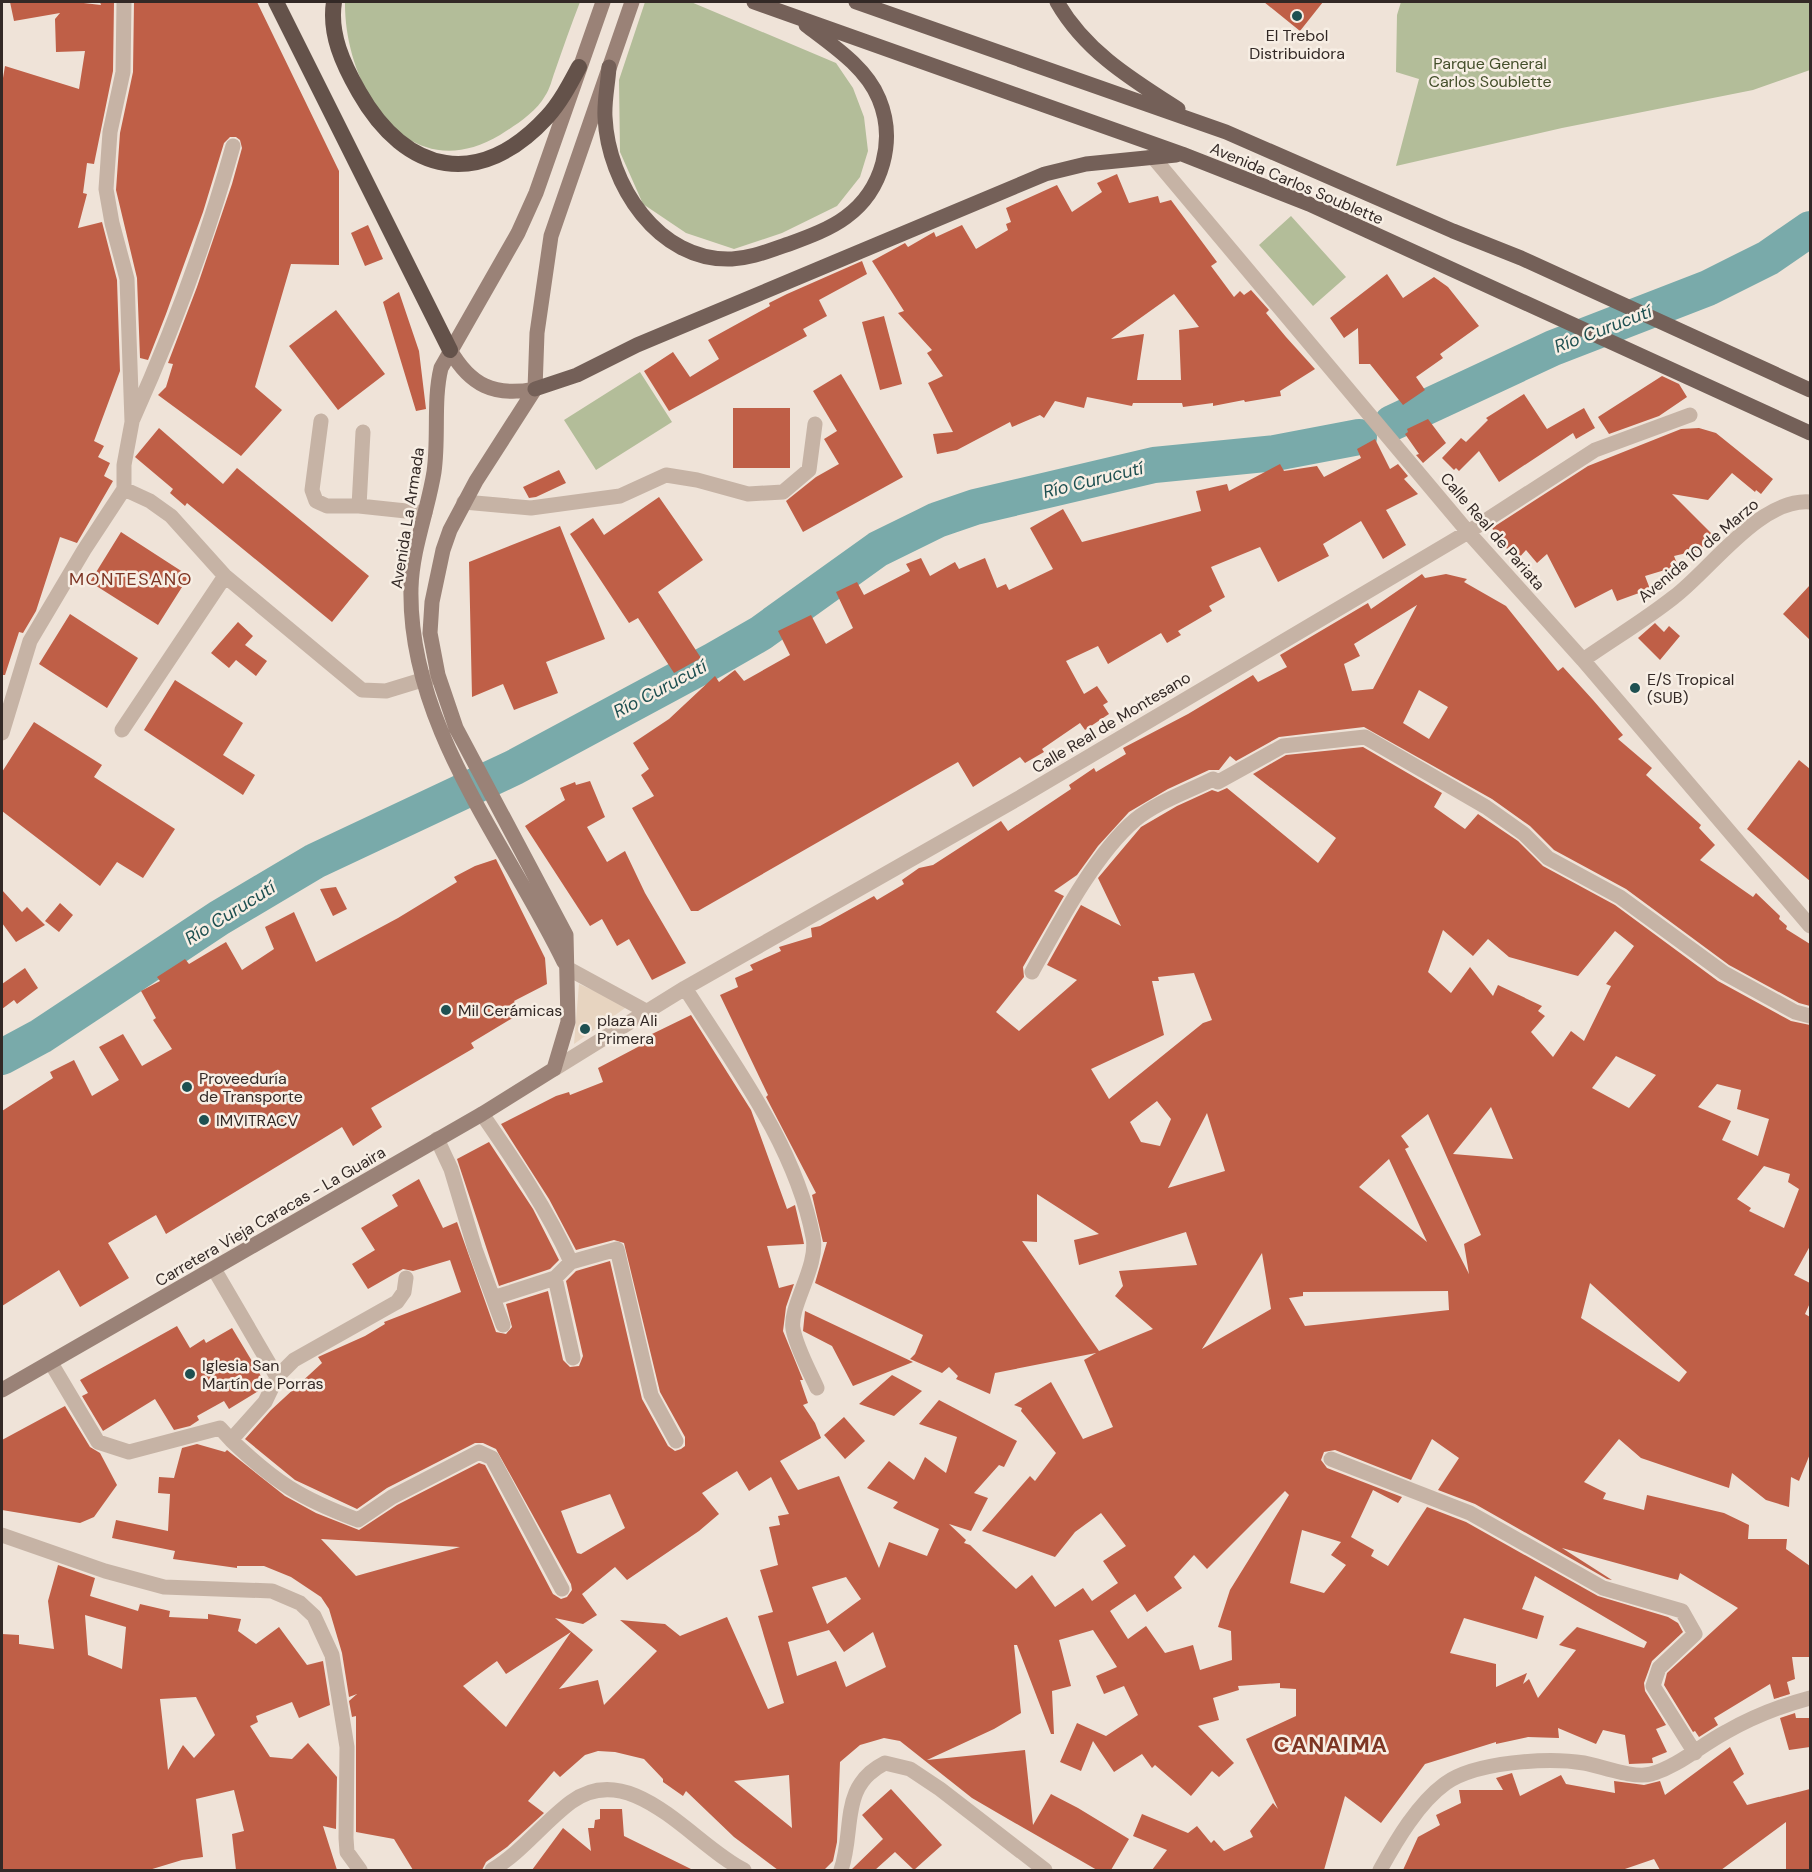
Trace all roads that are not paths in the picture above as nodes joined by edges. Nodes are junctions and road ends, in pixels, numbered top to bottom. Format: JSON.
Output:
{"nodes":[{"id":1,"x":124,"y":2,"type":"edge"},
{"id":2,"x":276,"y":2,"type":"edge"},
{"id":3,"x":334,"y":2,"type":"edge"},
{"id":4,"x":603,"y":2,"type":"edge"},
{"id":5,"x":632,"y":2,"type":"edge"},
{"id":6,"x":754,"y":2,"type":"edge"},
{"id":7,"x":856,"y":2,"type":"edge"},
{"id":8,"x":1057,"y":2,"type":"edge"},
{"id":9,"x":794,"y":16,"type":"junction"},
{"id":10,"x":579,"y":67,"type":"junction"},
{"id":11,"x":609,"y":67,"type":"junction"},
{"id":12,"x":1198,"y":122,"type":"junction"},
{"id":13,"x":233,"y":146,"type":"dead end"},
{"id":14,"x":1182,"y":154,"type":"junction"},
{"id":15,"x":1152,"y":156,"type":"junction"},
{"id":16,"x":450,"y":350,"type":"junction"},
{"id":17,"x":535,"y":389,"type":"junction"},
{"id":18,"x":1810,"y":390,"type":"edge"},
{"id":19,"x":1690,"y":415,"type":"dead end"},
{"id":20,"x":321,"y":421,"type":"dead end"},
{"id":21,"x":132,"y":422,"type":"junction"},
{"id":22,"x":815,"y":424,"type":"dead end"},
{"id":23,"x":363,"y":432,"type":"dead end"},
{"id":24,"x":1810,"y":434,"type":"edge"},
{"id":25,"x":124,"y":489,"type":"junction"},
{"id":26,"x":464,"y":502,"type":"junction"},
{"id":27,"x":1810,"y":502,"type":"edge"},
{"id":28,"x":359,"y":506,"type":"junction"},
{"id":29,"x":425,"y":513,"type":"junction"},
{"id":30,"x":1468,"y":532,"type":"junction"},
{"id":31,"x":225,"y":576,"type":"junction"},
{"id":32,"x":1583,"y":660,"type":"junction"},
{"id":33,"x":431,"y":677,"type":"junction"},
{"id":34,"x":122,"y":730,"type":"dead end"},
{"id":35,"x":449,"y":731,"type":"junction"},
{"id":36,"x":2,"y":733,"type":"edge"},
{"id":37,"x":1810,"y":926,"type":"edge"},
{"id":38,"x":567,"y":968,"type":"junction"},
{"id":39,"x":1032,"y":972,"type":"dead end"},
{"id":40,"x":685,"y":988,"type":"junction"},
{"id":41,"x":646,"y":1011,"type":"junction"},
{"id":42,"x":1810,"y":1016,"type":"edge"},
{"id":43,"x":554,"y":1069,"type":"junction"},
{"id":44,"x":482,"y":1114,"type":"junction"},
{"id":45,"x":437,"y":1139,"type":"junction"},
{"id":46,"x":571,"y":1262,"type":"junction"},
{"id":47,"x":214,"y":1269,"type":"junction"},
{"id":48,"x":406,"y":1278,"type":"dead end"},
{"id":49,"x":555,"y":1278,"type":"junction"},
{"id":50,"x":493,"y":1298,"type":"junction"},
{"id":51,"x":502,"y":1324,"type":"dead end"},
{"id":52,"x":573,"y":1358,"type":"dead end"},
{"id":53,"x":51,"y":1363,"type":"junction"},
{"id":54,"x":277,"y":1377,"type":"junction"},
{"id":55,"x":817,"y":1388,"type":"dead end"},
{"id":56,"x":2,"y":1390,"type":"edge"},
{"id":57,"x":231,"y":1440,"type":"junction"},
{"id":58,"x":676,"y":1441,"type":"dead end"},
{"id":59,"x":1331,"y":1459,"type":"dead end"},
{"id":60,"x":2,"y":1535,"type":"edge"},
{"id":61,"x":562,"y":1589,"type":"dead end"},
{"id":62,"x":1810,"y":1698,"type":"edge"},
{"id":63,"x":1695,"y":1753,"type":"junction"},
{"id":64,"x":360,"y":1870,"type":"edge"},
{"id":65,"x":492,"y":1870,"type":"edge"},
{"id":66,"x":744,"y":1870,"type":"edge"},
{"id":67,"x":841,"y":1870,"type":"edge"},
{"id":68,"x":1045,"y":1870,"type":"edge"},
{"id":69,"x":1380,"y":1870,"type":"edge"}],
"edges":[{"from":1,"to":21,"type":"street"},
{"from":2,"to":16,"type":"highway"},
{"from":3,"to":10,"type":"highway"},
{"from":4,"to":10,"type":"main road","name":"Avenida La Armada"},
{"from":5,"to":11,"type":"main road"},
{"from":6,"to":9,"type":"main road","name":"Avenida Carlos Soublette"},
{"from":7,"to":12,"type":"main road","name":"Avenida Carlos Soublette"},
{"from":8,"to":12,"type":"main road"},
{"from":9,"to":11,"type":"main road"},
{"from":9,"to":14,"type":"main road","name":"Avenida Carlos Soublette"},
{"from":10,"to":16,"type":"main road","name":"Avenida La Armada"},
{"from":11,"to":17,"type":"main road"},
{"from":12,"to":18,"type":"main road","name":"Avenida Carlos Soublette"},
{"from":13,"to":21,"type":"street"},
{"from":14,"to":15,"type":"main road"},
{"from":14,"to":24,"type":"main road","name":"Avenida Carlos Soublette"},
{"from":15,"to":17,"type":"main road"},
{"from":15,"to":30,"type":"street","name":"Calle Real de Pariata"},
{"from":16,"to":17,"type":"main road"},
{"from":16,"to":29,"type":"main road","name":"Avenida La Armada"},
{"from":17,"to":26,"type":"main road","name":"Avenida La Armada"},
{"from":19,"to":30,"type":"street","name":"Calle Real de Montesano"},
{"from":20,"to":28,"type":"street"},
{"from":21,"to":25,"type":"street"},
{"from":22,"to":26,"type":"street"},
{"from":23,"to":28,"type":"street"},
{"from":25,"to":31,"type":"street"},
{"from":25,"to":36,"type":"street"},
{"from":26,"to":33,"type":"main road","name":"Avenida La Armada"},
{"from":27,"to":32,"type":"street","name":"Avenida 10 de Marzo"},
{"from":28,"to":29,"type":"street"},
{"from":29,"to":33,"type":"main road","name":"Avenida La Armada"},
{"from":30,"to":32,"type":"street","name":"Calle Real de Pariata"},
{"from":30,"to":40,"type":"street","name":"Calle Real de Montesano"},
{"from":31,"to":33,"type":"street"},
{"from":31,"to":34,"type":"street"},
{"from":32,"to":37,"type":"street","name":"Calle Real de Pariata"},
{"from":33,"to":35,"type":"main road","name":"Avenida La Armada"},
{"from":35,"to":38,"type":"main road","name":"Avenida La Armada"},
{"from":35,"to":38,"type":"main road","name":"Avenida La Armada"},
{"from":38,"to":41,"type":"street"},
{"from":38,"to":43,"type":"main road","name":"Avenida La Armada"},
{"from":39,"to":42,"type":"street"},
{"from":40,"to":41,"type":"street","name":"Calle Real de Montesano"},
{"from":40,"to":55,"type":"street"},
{"from":41,"to":43,"type":"street","name":"Calle Real de Montesano"},
{"from":43,"to":44,"type":"main road","name":"Carretera Vieja Caracas - La Guaira"},
{"from":44,"to":45,"type":"main road","name":"Carretera Vieja Caracas - La Guaira"},
{"from":44,"to":46,"type":"street"},
{"from":45,"to":47,"type":"main road","name":"Carretera Vieja Caracas - La Guaira"},
{"from":45,"to":50,"type":"street"},
{"from":46,"to":49,"type":"street"},
{"from":46,"to":58,"type":"street"},
{"from":47,"to":53,"type":"main road","name":"Carretera Vieja Caracas - La Guaira"},
{"from":47,"to":54,"type":"street"},
{"from":48,"to":54,"type":"street"},
{"from":49,"to":50,"type":"street"},
{"from":49,"to":52,"type":"street"},
{"from":50,"to":51,"type":"street"},
{"from":53,"to":56,"type":"main road","name":"Carretera Vieja Caracas - La Guaira"},
{"from":53,"to":57,"type":"street"},
{"from":54,"to":57,"type":"street"},
{"from":57,"to":61,"type":"street"},
{"from":59,"to":63,"type":"street"},
{"from":60,"to":64,"type":"street"},
{"from":62,"to":63,"type":"street"},
{"from":63,"to":69,"type":"street"},
{"from":65,"to":66,"type":"street"},
{"from":67,"to":68,"type":"street"}]}
